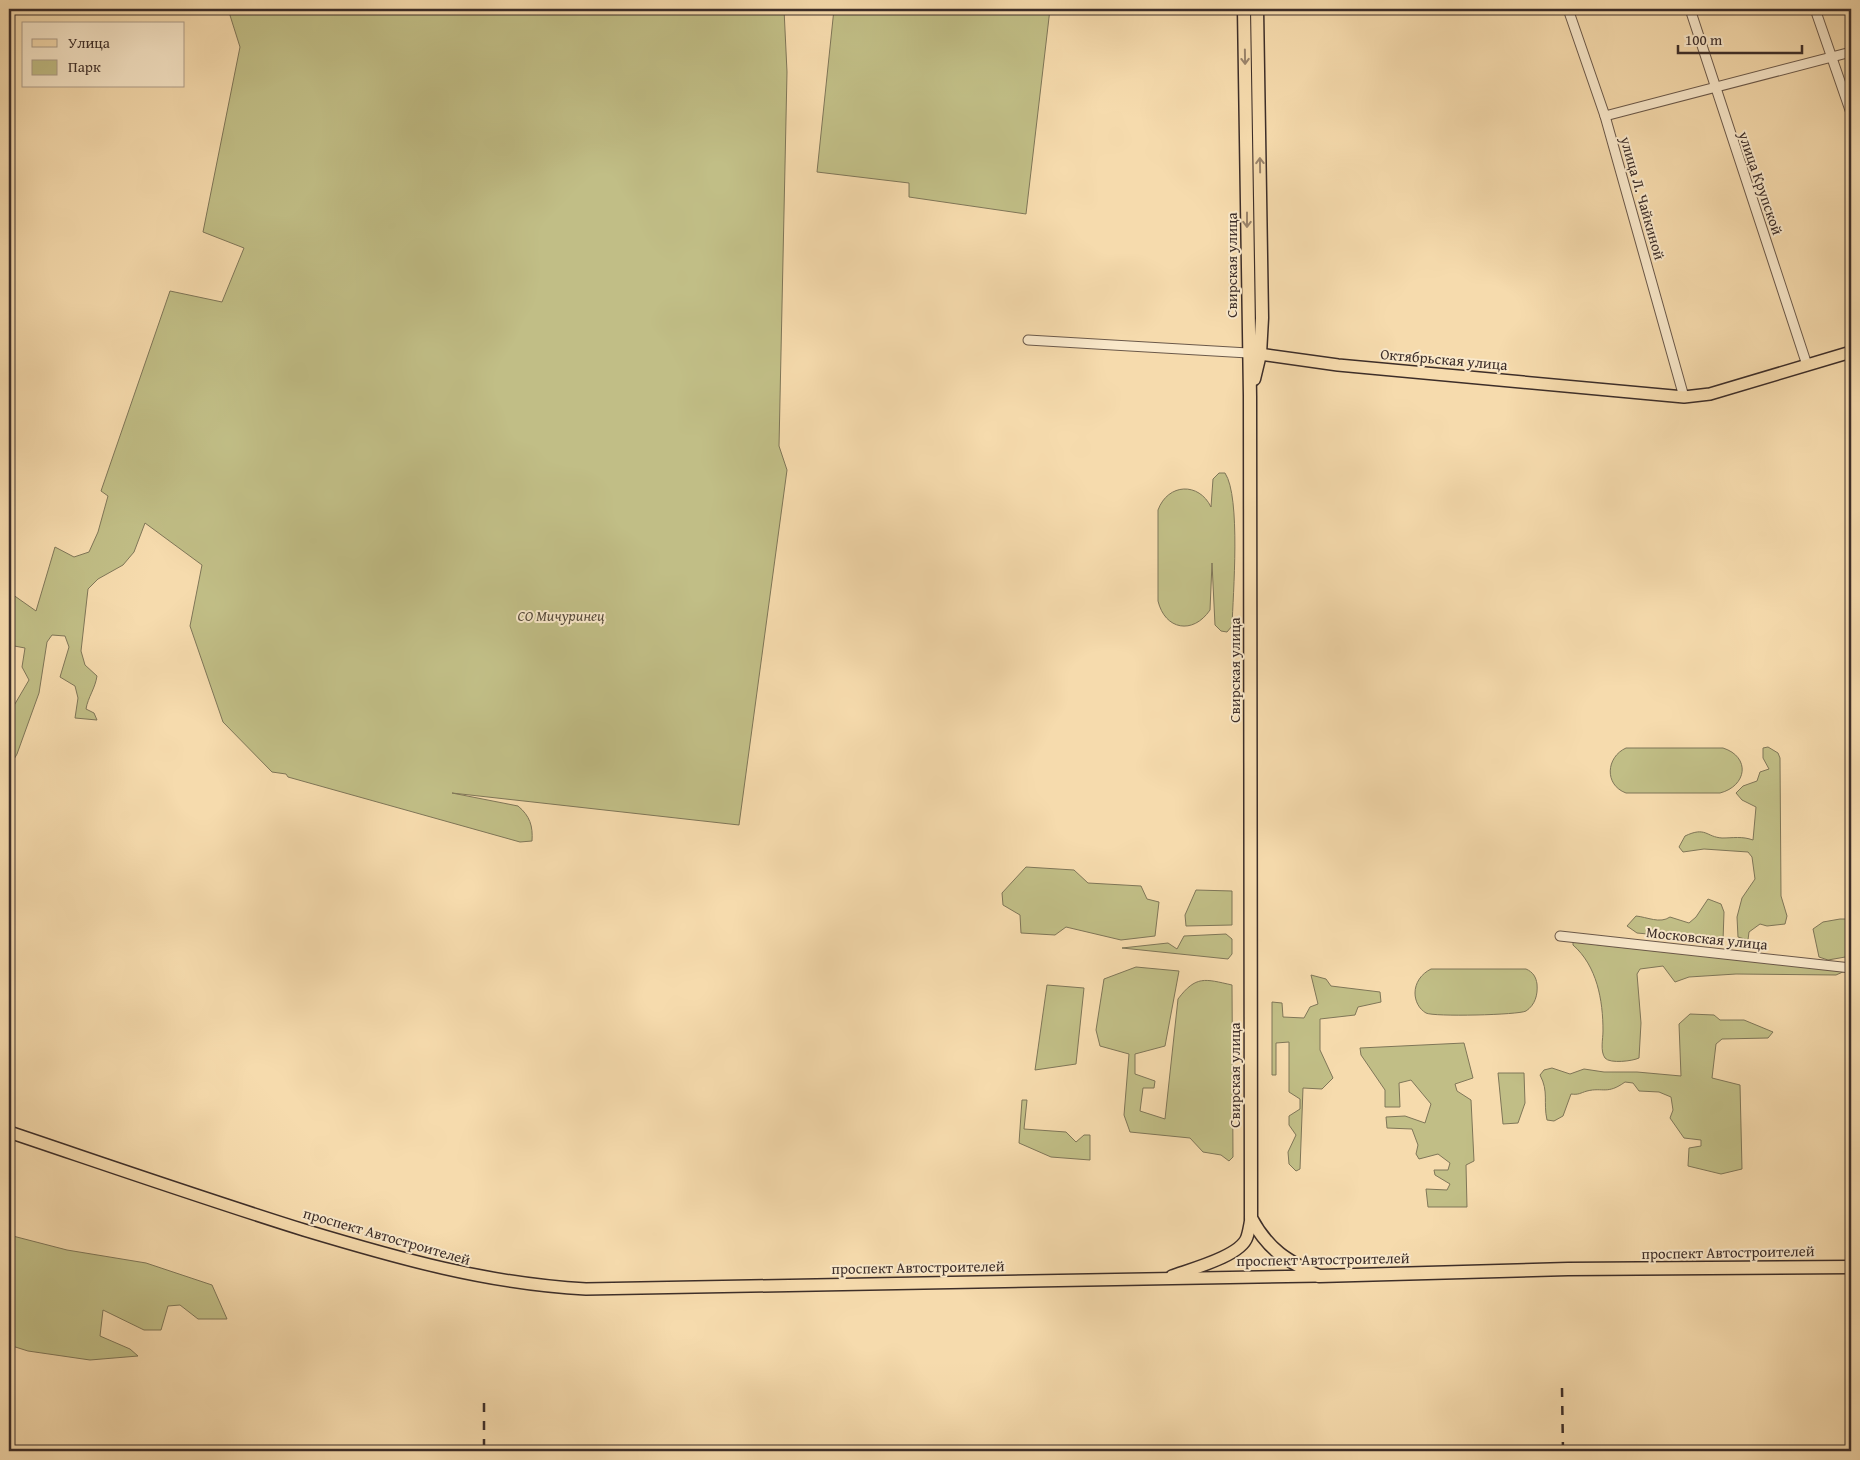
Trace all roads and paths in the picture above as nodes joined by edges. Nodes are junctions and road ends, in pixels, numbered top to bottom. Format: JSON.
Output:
{"nodes":[{"id":1,"x":1244,"y":9,"type":"edge"},
{"id":2,"x":1256,"y":9,"type":"edge"},
{"id":3,"x":1568,"y":9,"type":"edge"},
{"id":4,"x":1690,"y":9,"type":"edge"},
{"id":5,"x":1816,"y":9,"type":"edge"},
{"id":6,"x":1851,"y":52,"type":"edge"},
{"id":7,"x":1833,"y":58,"type":"junction"},
{"id":8,"x":1715,"y":88,"type":"junction"},
{"id":9,"x":1851,"y":113,"type":"edge"},
{"id":10,"x":1605,"y":116,"type":"junction"},
{"id":11,"x":1028,"y":340,"type":"dead end"},
{"id":12,"x":1851,"y":352,"type":"edge"},
{"id":13,"x":1254,"y":353,"type":"junction"},
{"id":14,"x":1807,"y":365,"type":"junction"},
{"id":15,"x":1684,"y":397,"type":"junction"},
{"id":16,"x":1560,"y":936,"type":"dead end"},
{"id":17,"x":1851,"y":968,"type":"edge"},
{"id":18,"x":9,"y":1132,"type":"edge"},
{"id":19,"x":1251,"y":1218,"type":"junction"},
{"id":20,"x":1851,"y":1267,"type":"edge"},
{"id":21,"x":1319,"y":1276,"type":"junction"},
{"id":22,"x":1165,"y":1279,"type":"junction"}],
"edges":[{"from":1,"to":13,"type":"highway","name":"Свирская улица","one_way":true},
{"from":13,"to":2,"type":"highway","name":"Свирская улица","one_way":true},
{"from":3,"to":10,"type":"street","name":"улица Л. Чайкиной"},
{"from":4,"to":8,"type":"street","name":"улица Крупской"},
{"from":5,"to":7,"type":"street"},
{"from":6,"to":7,"type":"street"},
{"from":7,"to":8,"type":"street"},
{"from":7,"to":9,"type":"street"},
{"from":8,"to":10,"type":"street"},
{"from":8,"to":14,"type":"street","name":"улица Крупской"},
{"from":10,"to":15,"type":"street","name":"улица Л. Чайкиной"},
{"from":11,"to":13,"type":"street","name":"Октябрьская улица"},
{"from":12,"to":14,"type":"main road","name":"Октябрьская улица"},
{"from":13,"to":15,"type":"main road","name":"Октябрьская улица"},
{"from":13,"to":19,"type":"highway","name":"Свирская улица"},
{"from":14,"to":15,"type":"main road","name":"Октябрьская улица"},
{"from":16,"to":17,"type":"street","name":"Московская улица"},
{"from":18,"to":22,"type":"main road","name":"проспект Автостроителей"},
{"from":19,"to":21,"type":"highway"},
{"from":19,"to":22,"type":"main road","name":"Свирская улица"},
{"from":20,"to":21,"type":"highway","name":"проспект Автостроителей"},
{"from":21,"to":22,"type":"main road","name":"проспект Автостроителей"}]}
